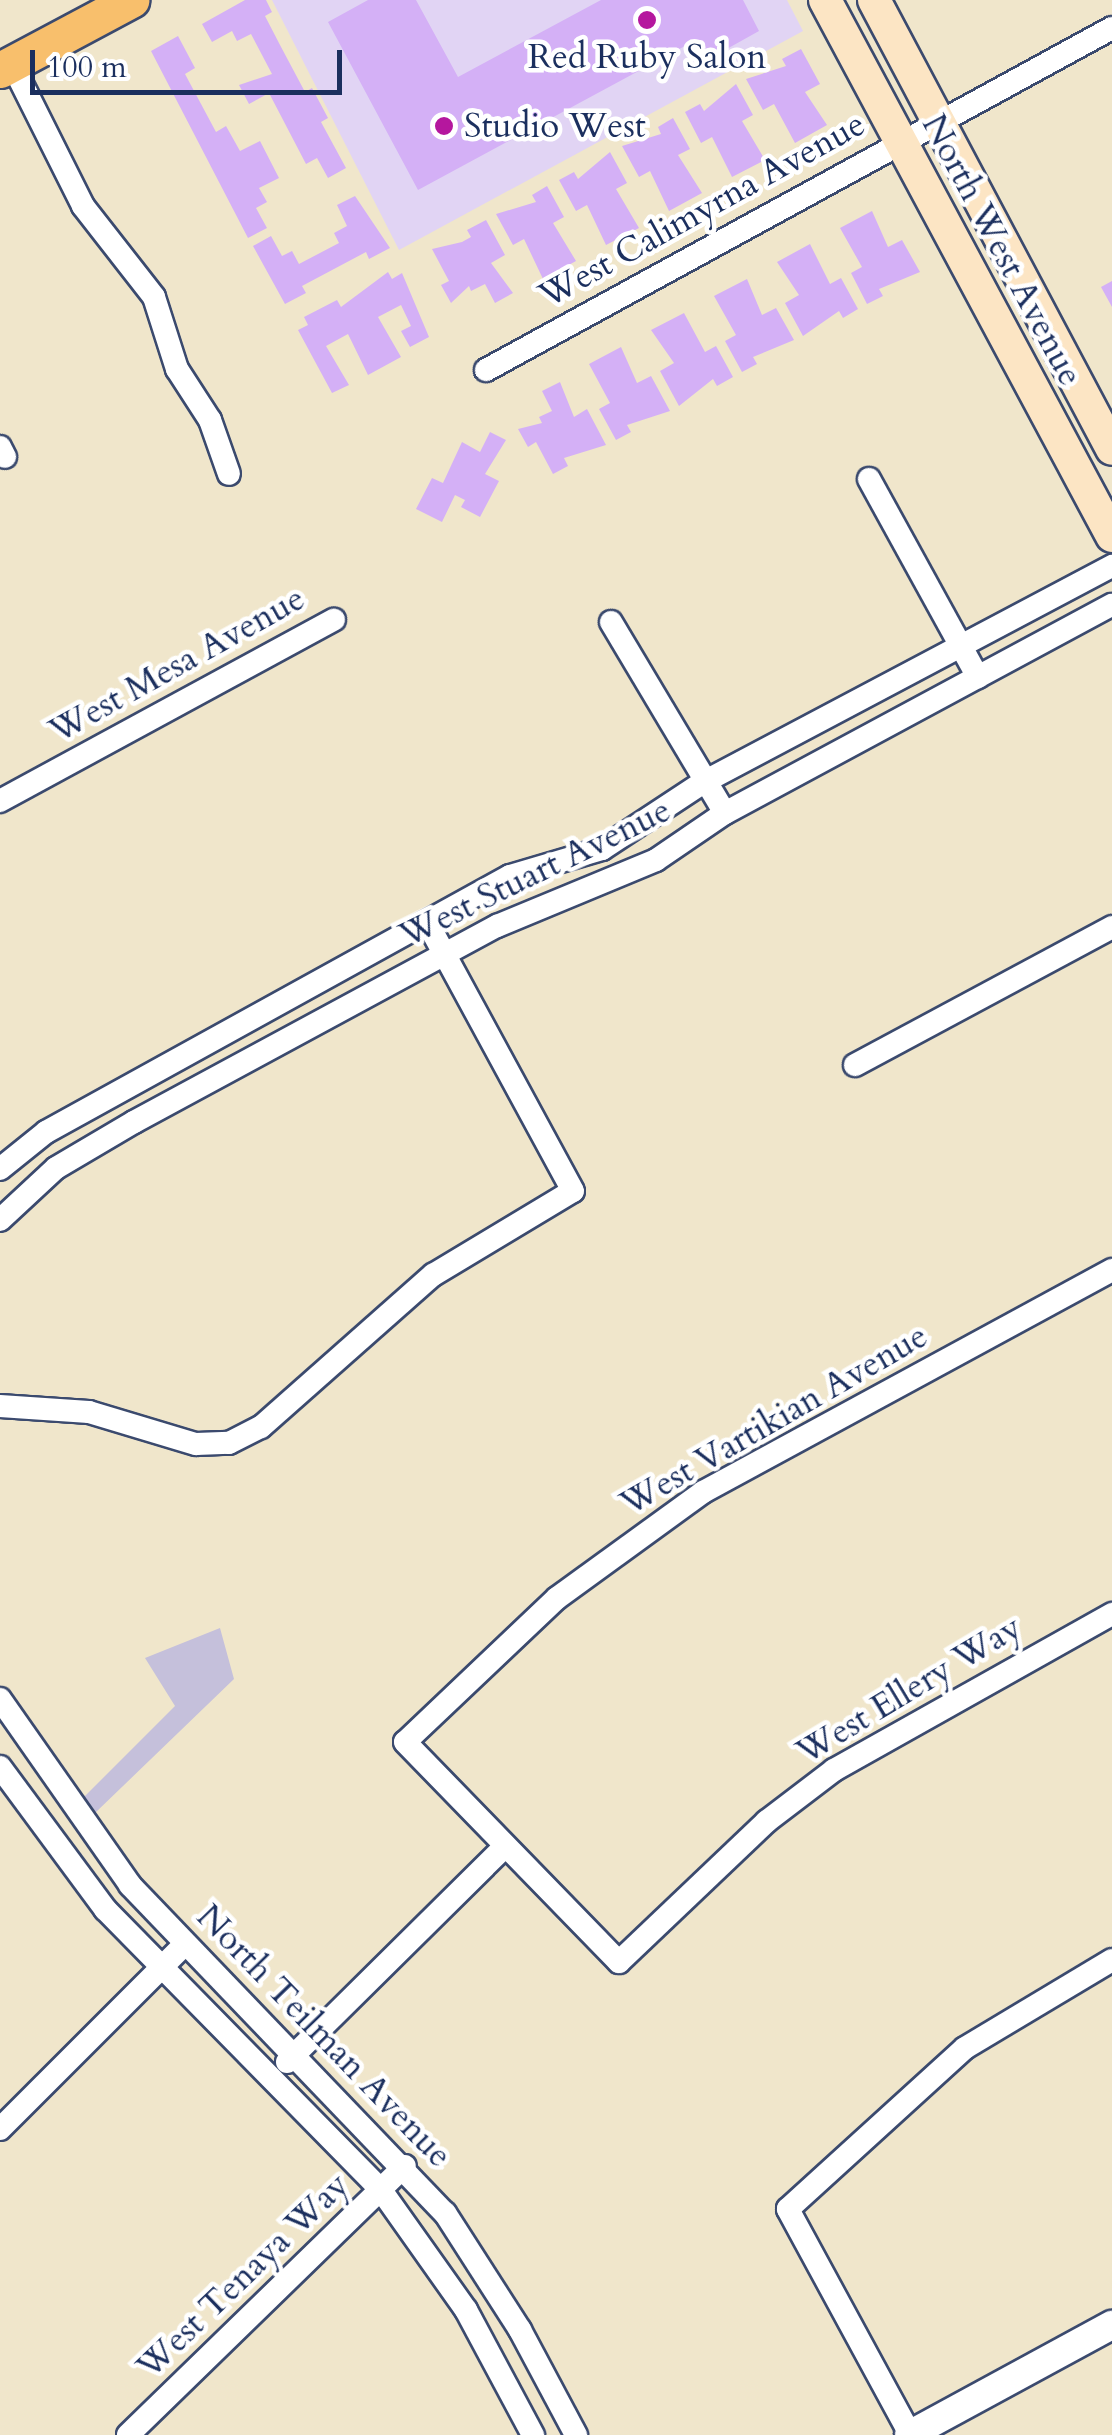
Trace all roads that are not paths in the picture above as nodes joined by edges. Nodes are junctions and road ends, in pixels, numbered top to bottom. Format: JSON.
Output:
{"nodes":[{"id":1,"x":826,"y":0,"type":"edge"},
{"id":2,"x":874,"y":0,"type":"edge"},
{"id":3,"x":125,"y":2,"type":"edge"},
{"id":4,"x":1112,"y":28,"type":"edge"},
{"id":5,"x":6,"y":67,"type":"edge"},
{"id":6,"x":937,"y":122,"type":"junction"},
{"id":7,"x":899,"y":142,"type":"junction"},
{"id":8,"x":486,"y":370,"type":"dead end"},
{"id":9,"x":1111,"y":443,"type":"edge"},
{"id":10,"x":229,"y":474,"type":"dead end"},
{"id":11,"x":869,"y":479,"type":"dead end"},
{"id":12,"x":1112,"y":536,"type":"edge"},
{"id":13,"x":1112,"y":566,"type":"edge"},
{"id":14,"x":1112,"y":605,"type":"edge"},
{"id":15,"x":334,"y":620,"type":"dead end"},
{"id":16,"x":612,"y":622,"type":"dead end"},
{"id":17,"x":959,"y":648,"type":"junction"},
{"id":18,"x":978,"y":677,"type":"junction"},
{"id":19,"x":702,"y":782,"type":"junction"},
{"id":20,"x":0,"y":801,"type":"edge"},
{"id":21,"x":725,"y":813,"type":"junction"},
{"id":22,"x":428,"y":924,"type":"junction"},
{"id":23,"x":1112,"y":927,"type":"edge"},
{"id":24,"x":445,"y":955,"type":"junction"},
{"id":25,"x":855,"y":1066,"type":"dead end"},
{"id":26,"x":0,"y":1169,"type":"edge"},
{"id":27,"x":2,"y":1215,"type":"edge"},
{"id":28,"x":1112,"y":1270,"type":"edge"},
{"id":29,"x":0,"y":1406,"type":"edge"},
{"id":30,"x":1112,"y":1614,"type":"edge"},
{"id":31,"x":1,"y":1702,"type":"edge"},
{"id":32,"x":9,"y":1739,"type":"edge"},
{"id":33,"x":0,"y":1767,"type":"edge"},
{"id":34,"x":505,"y":1846,"type":"junction"},
{"id":35,"x":185,"y":1944,"type":"junction"},
{"id":36,"x":1112,"y":1960,"type":"edge"},
{"id":37,"x":162,"y":1967,"type":"junction"},
{"id":38,"x":295,"y":2055,"type":"junction"},
{"id":39,"x":270,"y":2079,"type":"junction"},
{"id":40,"x":0,"y":2129,"type":"edge"},
{"id":41,"x":405,"y":2166,"type":"junction"},
{"id":42,"x":381,"y":2190,"type":"junction"},
{"id":43,"x":1112,"y":2325,"type":"edge"},
{"id":44,"x":128,"y":2435,"type":"edge"},
{"id":45,"x":533,"y":2435,"type":"edge"},
{"id":46,"x":576,"y":2435,"type":"edge"},
{"id":47,"x":910,"y":2435,"type":"edge"}],
"edges":[{"from":1,"to":7,"type":"main road","name":"North West Avenue"},
{"from":2,"to":6,"type":"main road","name":"North West Avenue"},
{"from":3,"to":5,"type":"main road"},
{"from":4,"to":6,"type":"street","name":"West Calimyrna Avenue"},
{"from":5,"to":10,"type":"street"},
{"from":6,"to":7,"type":"street","name":"West Calimyrna Avenue"},
{"from":6,"to":9,"type":"main road","name":"North West Avenue"},
{"from":7,"to":8,"type":"street","name":"West Calimyrna Avenue"},
{"from":7,"to":12,"type":"main road","name":"North West Avenue"},
{"from":11,"to":17,"type":"street"},
{"from":13,"to":17,"type":"street","name":"West Stuart Avenue"},
{"from":14,"to":18,"type":"street","name":"West Stuart Avenue"},
{"from":15,"to":20,"type":"street","name":"West Mesa Avenue"},
{"from":16,"to":19,"type":"street"},
{"from":17,"to":18,"type":"street"},
{"from":17,"to":19,"type":"street","name":"West Stuart Avenue"},
{"from":18,"to":21,"type":"street","name":"West Stuart Avenue"},
{"from":19,"to":21,"type":"street"},
{"from":19,"to":22,"type":"street","name":"West Stuart Avenue"},
{"from":21,"to":24,"type":"street","name":"West Stuart Avenue"},
{"from":22,"to":24,"type":"street"},
{"from":22,"to":26,"type":"street","name":"West Stuart Avenue"},
{"from":23,"to":25,"type":"street"},
{"from":24,"to":27,"type":"street","name":"West Stuart Avenue"},
{"from":24,"to":29,"type":"street"},
{"from":28,"to":34,"type":"street","name":"West Vartikian Avenue"},
{"from":30,"to":34,"type":"street","name":"West Ellery Way"},
{"from":31,"to":32,"type":"street","name":"North Teilman Avenue"},
{"from":32,"to":35,"type":"street","name":"North Teilman Avenue"},
{"from":33,"to":37,"type":"street","name":"North Teilman Avenue"},
{"from":34,"to":38,"type":"street"},
{"from":35,"to":37,"type":"street"},
{"from":35,"to":38,"type":"street","name":"North Teilman Avenue"},
{"from":36,"to":47,"type":"street"},
{"from":37,"to":39,"type":"street","name":"North Teilman Avenue"},
{"from":37,"to":40,"type":"street"},
{"from":38,"to":39,"type":"street"},
{"from":38,"to":41,"type":"street","name":"North Teilman Avenue"},
{"from":39,"to":42,"type":"street","name":"North Teilman Avenue"},
{"from":41,"to":42,"type":"street","name":"West Tenaya Way"},
{"from":41,"to":46,"type":"street","name":"North Teilman Avenue"},
{"from":42,"to":44,"type":"street","name":"West Tenaya Way"},
{"from":42,"to":45,"type":"street","name":"North Teilman Avenue"},
{"from":43,"to":47,"type":"street"}]}
